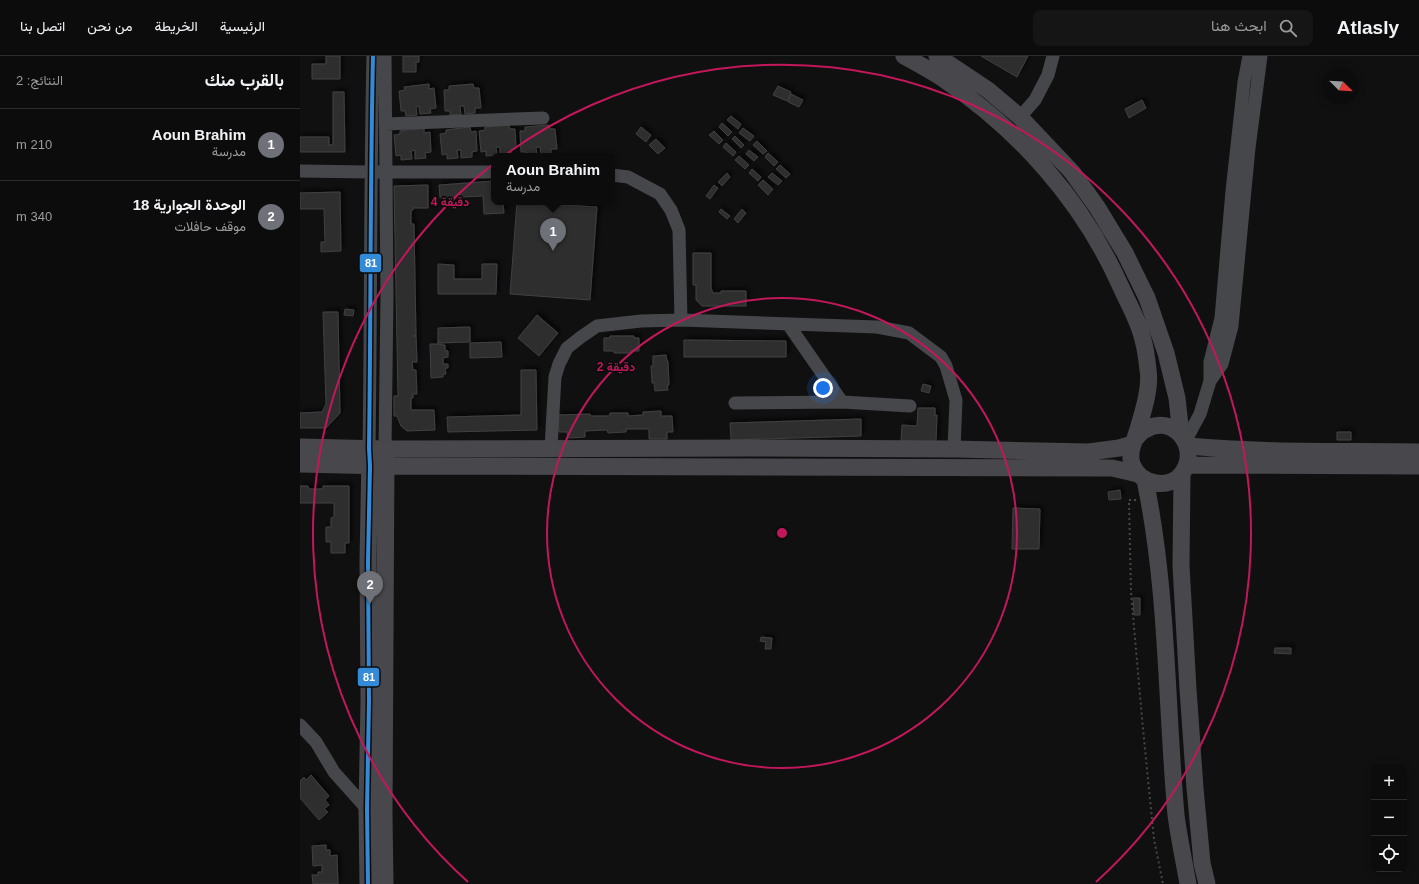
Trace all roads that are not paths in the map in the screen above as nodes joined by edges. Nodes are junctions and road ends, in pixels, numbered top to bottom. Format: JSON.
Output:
{"nodes":[{"id":1,"x":373,"y":56,"type":"edge"},
{"id":2,"x":386,"y":56,"type":"edge"},
{"id":3,"x":904,"y":56,"type":"edge"},
{"id":4,"x":938,"y":56,"type":"edge"},
{"id":5,"x":1053,"y":56,"type":"edge"},
{"id":6,"x":1249,"y":56,"type":"edge"},
{"id":7,"x":1261,"y":56,"type":"edge"},
{"id":8,"x":1247,"y":116,"type":"junction"},
{"id":9,"x":1020,"y":117,"type":"junction"},
{"id":10,"x":543,"y":118,"type":"dead end"},
{"id":11,"x":386,"y":124,"type":"junction"},
{"id":12,"x":300,"y":171,"type":"edge"},
{"id":13,"x":370,"y":172,"type":"junction"},
{"id":14,"x":386,"y":172,"type":"junction"},
{"id":15,"x":491,"y":172,"type":"edge"},
{"id":16,"x":615,"y":175,"type":"edge"},
{"id":17,"x":681,"y":320,"type":"junction"},
{"id":18,"x":788,"y":324,"type":"junction"},
{"id":19,"x":842,"y":402,"type":"junction"},
{"id":20,"x":735,"y":403,"type":"dead end"},
{"id":21,"x":910,"y":406,"type":"dead end"},
{"id":22,"x":1185,"y":440,"type":"junction"},
{"id":23,"x":1134,"y":441,"type":"junction"},
{"id":24,"x":300,"y":447,"type":"edge"},
{"id":25,"x":551,"y":448,"type":"junction"},
{"id":26,"x":377,"y":449,"type":"junction"},
{"id":27,"x":954,"y":449,"type":"junction"},
{"id":28,"x":1419,"y":452,"type":"edge"},
{"id":29,"x":300,"y":464,"type":"edge"},
{"id":30,"x":378,"y":466,"type":"junction"},
{"id":31,"x":1419,"y":466,"type":"edge"},
{"id":32,"x":1184,"y":470,"type":"junction"},
{"id":33,"x":1141,"y":477,"type":"junction"},
{"id":34,"x":300,"y":725,"type":"edge"},
{"id":35,"x":367,"y":809,"type":"junction"},
{"id":36,"x":384,"y":816,"type":"junction"},
{"id":37,"x":368,"y":884,"type":"edge"},
{"id":38,"x":385,"y":884,"type":"edge"},
{"id":39,"x":1188,"y":884,"type":"edge"},
{"id":40,"x":1207,"y":884,"type":"edge"}],
"edges":[{"from":1,"to":13,"type":"street"},
{"from":2,"to":11,"type":"street"},
{"from":3,"to":23,"type":"main road"},
{"from":4,"to":9,"type":"main road"},
{"from":5,"to":9,"type":"street"},
{"from":6,"to":8,"type":"street"},
{"from":7,"to":8,"type":"street"},
{"from":8,"to":22,"type":"street"},
{"from":9,"to":22,"type":"main road"},
{"from":10,"to":11,"type":"street"},
{"from":11,"to":14,"type":"street"},
{"from":12,"to":13,"type":"street"},
{"from":13,"to":14,"type":"street"},
{"from":13,"to":26,"type":"street"},
{"from":14,"to":15,"type":"street"},
{"from":14,"to":26,"type":"street"},
{"from":16,"to":17,"type":"street"},
{"from":17,"to":18,"type":"street"},
{"from":17,"to":25,"type":"street"},
{"from":18,"to":19,"type":"street"},
{"from":18,"to":27,"type":"street"},
{"from":19,"to":20,"type":"street"},
{"from":19,"to":21,"type":"street"},
{"from":22,"to":23,"type":"main road"},
{"from":22,"to":28,"type":"main road"},
{"from":22,"to":32,"type":"main road"},
{"from":23,"to":27,"type":"main road"},
{"from":23,"to":33,"type":"main road"},
{"from":24,"to":26,"type":"main road"},
{"from":25,"to":26,"type":"main road"},
{"from":25,"to":27,"type":"main road"},
{"from":26,"to":30,"type":"main road"},
{"from":29,"to":30,"type":"main road"},
{"from":30,"to":33,"type":"main road"},
{"from":30,"to":35,"type":"main road"},
{"from":30,"to":36,"type":"main road"},
{"from":31,"to":32,"type":"main road"},
{"from":32,"to":33,"type":"main road"},
{"from":32,"to":40,"type":"main road"},
{"from":33,"to":39,"type":"main road"},
{"from":34,"to":35,"type":"street"},
{"from":35,"to":36,"type":"street"},
{"from":35,"to":37,"type":"main road"},
{"from":36,"to":38,"type":"main road"}]}
